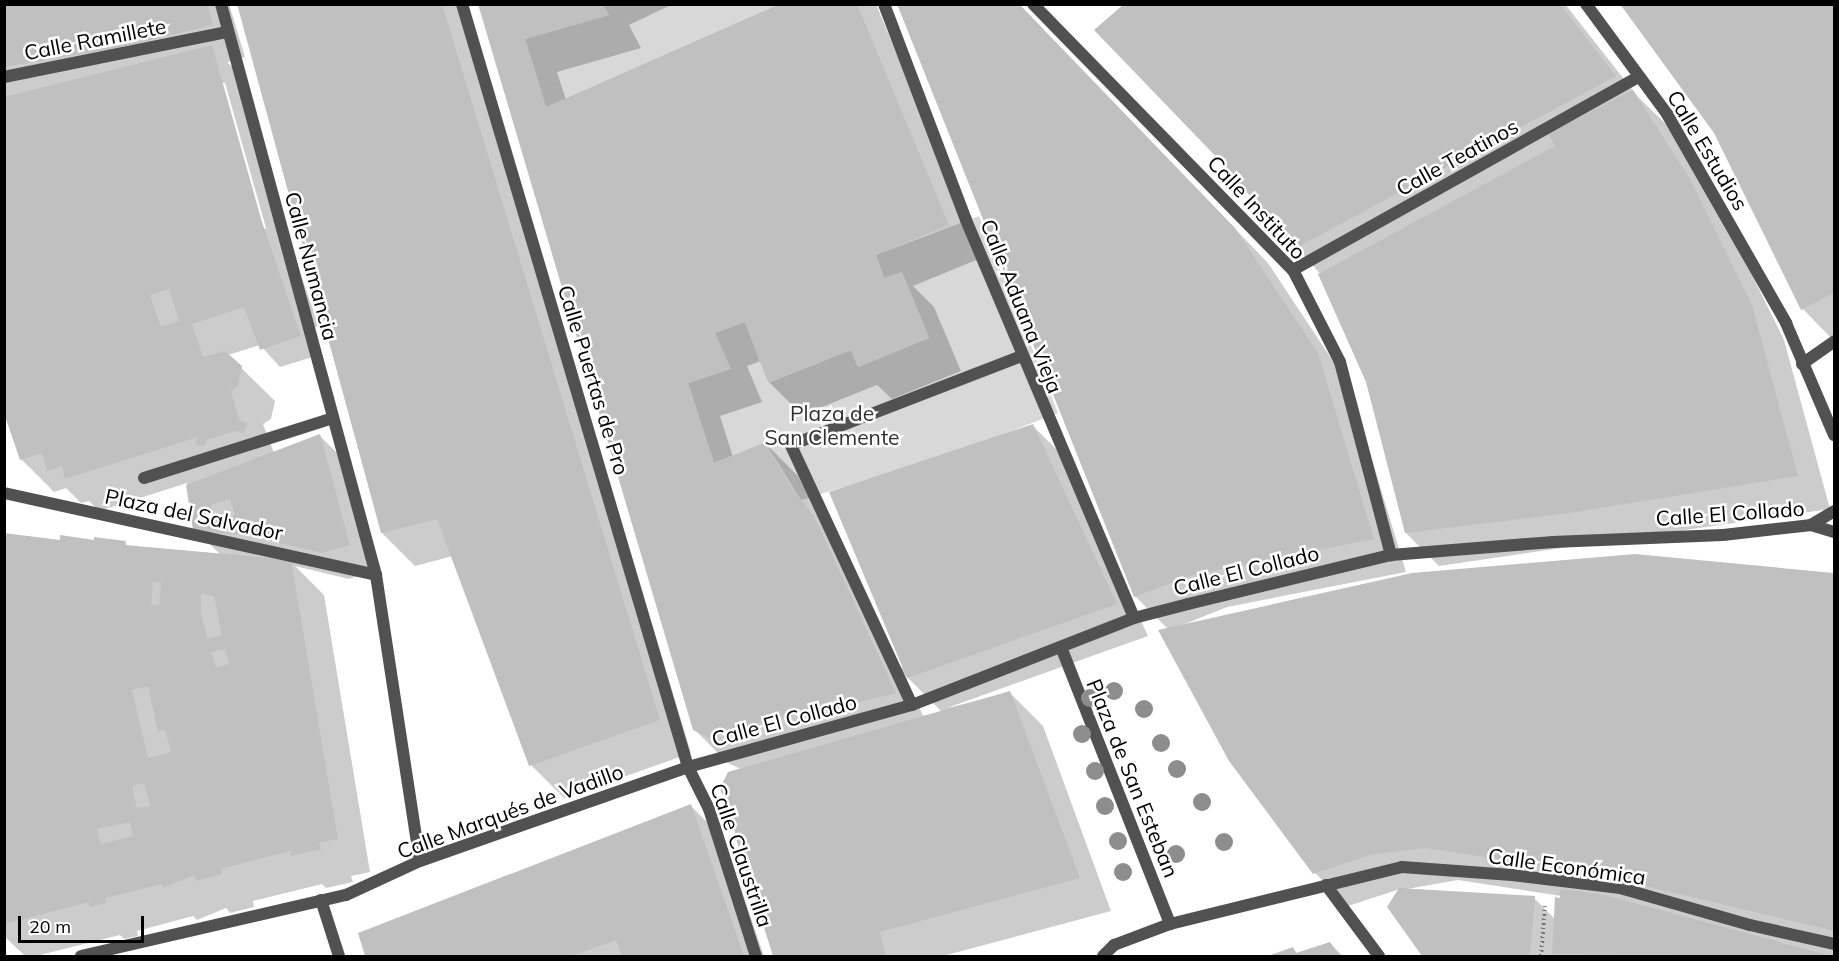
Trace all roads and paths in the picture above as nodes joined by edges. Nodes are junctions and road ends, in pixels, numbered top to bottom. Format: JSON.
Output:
{"nodes":[{"id":1,"x":221,"y":4,"type":"edge"},
{"id":2,"x":462,"y":4,"type":"edge"},
{"id":3,"x":885,"y":4,"type":"edge"},
{"id":4,"x":1033,"y":4,"type":"edge"},
{"id":5,"x":1586,"y":4,"type":"edge"},
{"id":6,"x":228,"y":32,"type":"junction"},
{"id":7,"x":4,"y":77,"type":"edge"},
{"id":8,"x":1640,"y":77,"type":"junction"},
{"id":9,"x":1293,"y":270,"type":"junction"},
{"id":10,"x":1834,"y":342,"type":"edge"},
{"id":11,"x":1022,"y":356,"type":"junction"},
{"id":12,"x":1802,"y":364,"type":"junction"},
{"id":13,"x":333,"y":418,"type":"junction"},
{"id":14,"x":1834,"y":435,"type":"edge"},
{"id":15,"x":144,"y":478,"type":"dead end"},
{"id":16,"x":4,"y":493,"type":"edge"},
{"id":17,"x":1834,"y":512,"type":"edge"},
{"id":18,"x":1811,"y":525,"type":"junction"},
{"id":19,"x":1834,"y":532,"type":"edge"},
{"id":20,"x":1391,"y":555,"type":"junction"},
{"id":21,"x":376,"y":575,"type":"junction"},
{"id":22,"x":1134,"y":618,"type":"junction"},
{"id":23,"x":1060,"y":647,"type":"junction"},
{"id":24,"x":912,"y":705,"type":"junction"},
{"id":25,"x":688,"y":767,"type":"junction"},
{"id":26,"x":420,"y":861,"type":"junction"},
{"id":27,"x":1548,"y":879,"type":"junction"},
{"id":28,"x":1326,"y":885,"type":"junction"},
{"id":29,"x":321,"y":900,"type":"junction"},
{"id":30,"x":1170,"y":924,"type":"junction"},
{"id":31,"x":1834,"y":944,"type":"edge"},
{"id":32,"x":81,"y":957,"type":"edge"},
{"id":33,"x":339,"y":957,"type":"edge"},
{"id":34,"x":756,"y":957,"type":"edge"},
{"id":35,"x":1103,"y":957,"type":"edge"},
{"id":36,"x":1379,"y":957,"type":"edge"},
{"id":37,"x":1541,"y":957,"type":"edge"}],
"edges":[{"from":1,"to":6,"type":"street","name":"Calle Numancia"},
{"from":2,"to":25,"type":"street","name":"Calle Puertas de Pro"},
{"from":3,"to":11,"type":"street","name":"Calle Aduana Vieja"},
{"from":4,"to":9,"type":"street","name":"Calle Instituto"},
{"from":5,"to":8,"type":"street","name":"Calle Estudios"},
{"from":6,"to":7,"type":"street","name":"Calle Ramillete"},
{"from":6,"to":13,"type":"street","name":"Calle Numancia"},
{"from":8,"to":9,"type":"street","name":"Calle Teatinos"},
{"from":8,"to":12,"type":"street","name":"Calle Estudios"},
{"from":9,"to":20,"type":"street","name":"Calle Instituto"},
{"from":10,"to":12,"type":"street"},
{"from":11,"to":22,"type":"street","name":"Calle Aduana Vieja"},
{"from":11,"to":24,"type":"street"},
{"from":12,"to":14,"type":"street","name":"Calle Estudios"},
{"from":13,"to":15,"type":"street"},
{"from":13,"to":21,"type":"street","name":"Calle Numancia"},
{"from":16,"to":21,"type":"street","name":"Plaza del Salvador"},
{"from":17,"to":18,"type":"street"},
{"from":18,"to":19,"type":"street","name":"Calle El Collado"},
{"from":18,"to":20,"type":"street","name":"Calle El Collado"},
{"from":20,"to":22,"type":"street","name":"Calle El Collado"},
{"from":21,"to":26,"type":"street","name":"Calle Numancia"},
{"from":22,"to":23,"type":"street","name":"Calle El Collado"},
{"from":23,"to":24,"type":"street","name":"Calle El Collado"},
{"from":23,"to":30,"type":"street","name":"Plaza de San Esteban"},
{"from":24,"to":25,"type":"street","name":"Calle El Collado"},
{"from":25,"to":26,"type":"street","name":"Calle Marqués de Vadillo"},
{"from":25,"to":34,"type":"street","name":"Calle Claustrilla"},
{"from":26,"to":29,"type":"street","name":"Calle Marqués de Vadillo"},
{"from":27,"to":28,"type":"street","name":"Calle Económica"},
{"from":27,"to":31,"type":"street","name":"Calle Económica"},
{"from":27,"to":37,"type":"path"},
{"from":28,"to":30,"type":"street"},
{"from":28,"to":36,"type":"street"},
{"from":29,"to":32,"type":"street","name":"Calle Marqués de Vadillo"},
{"from":29,"to":33,"type":"street"},
{"from":30,"to":35,"type":"street"}]}
